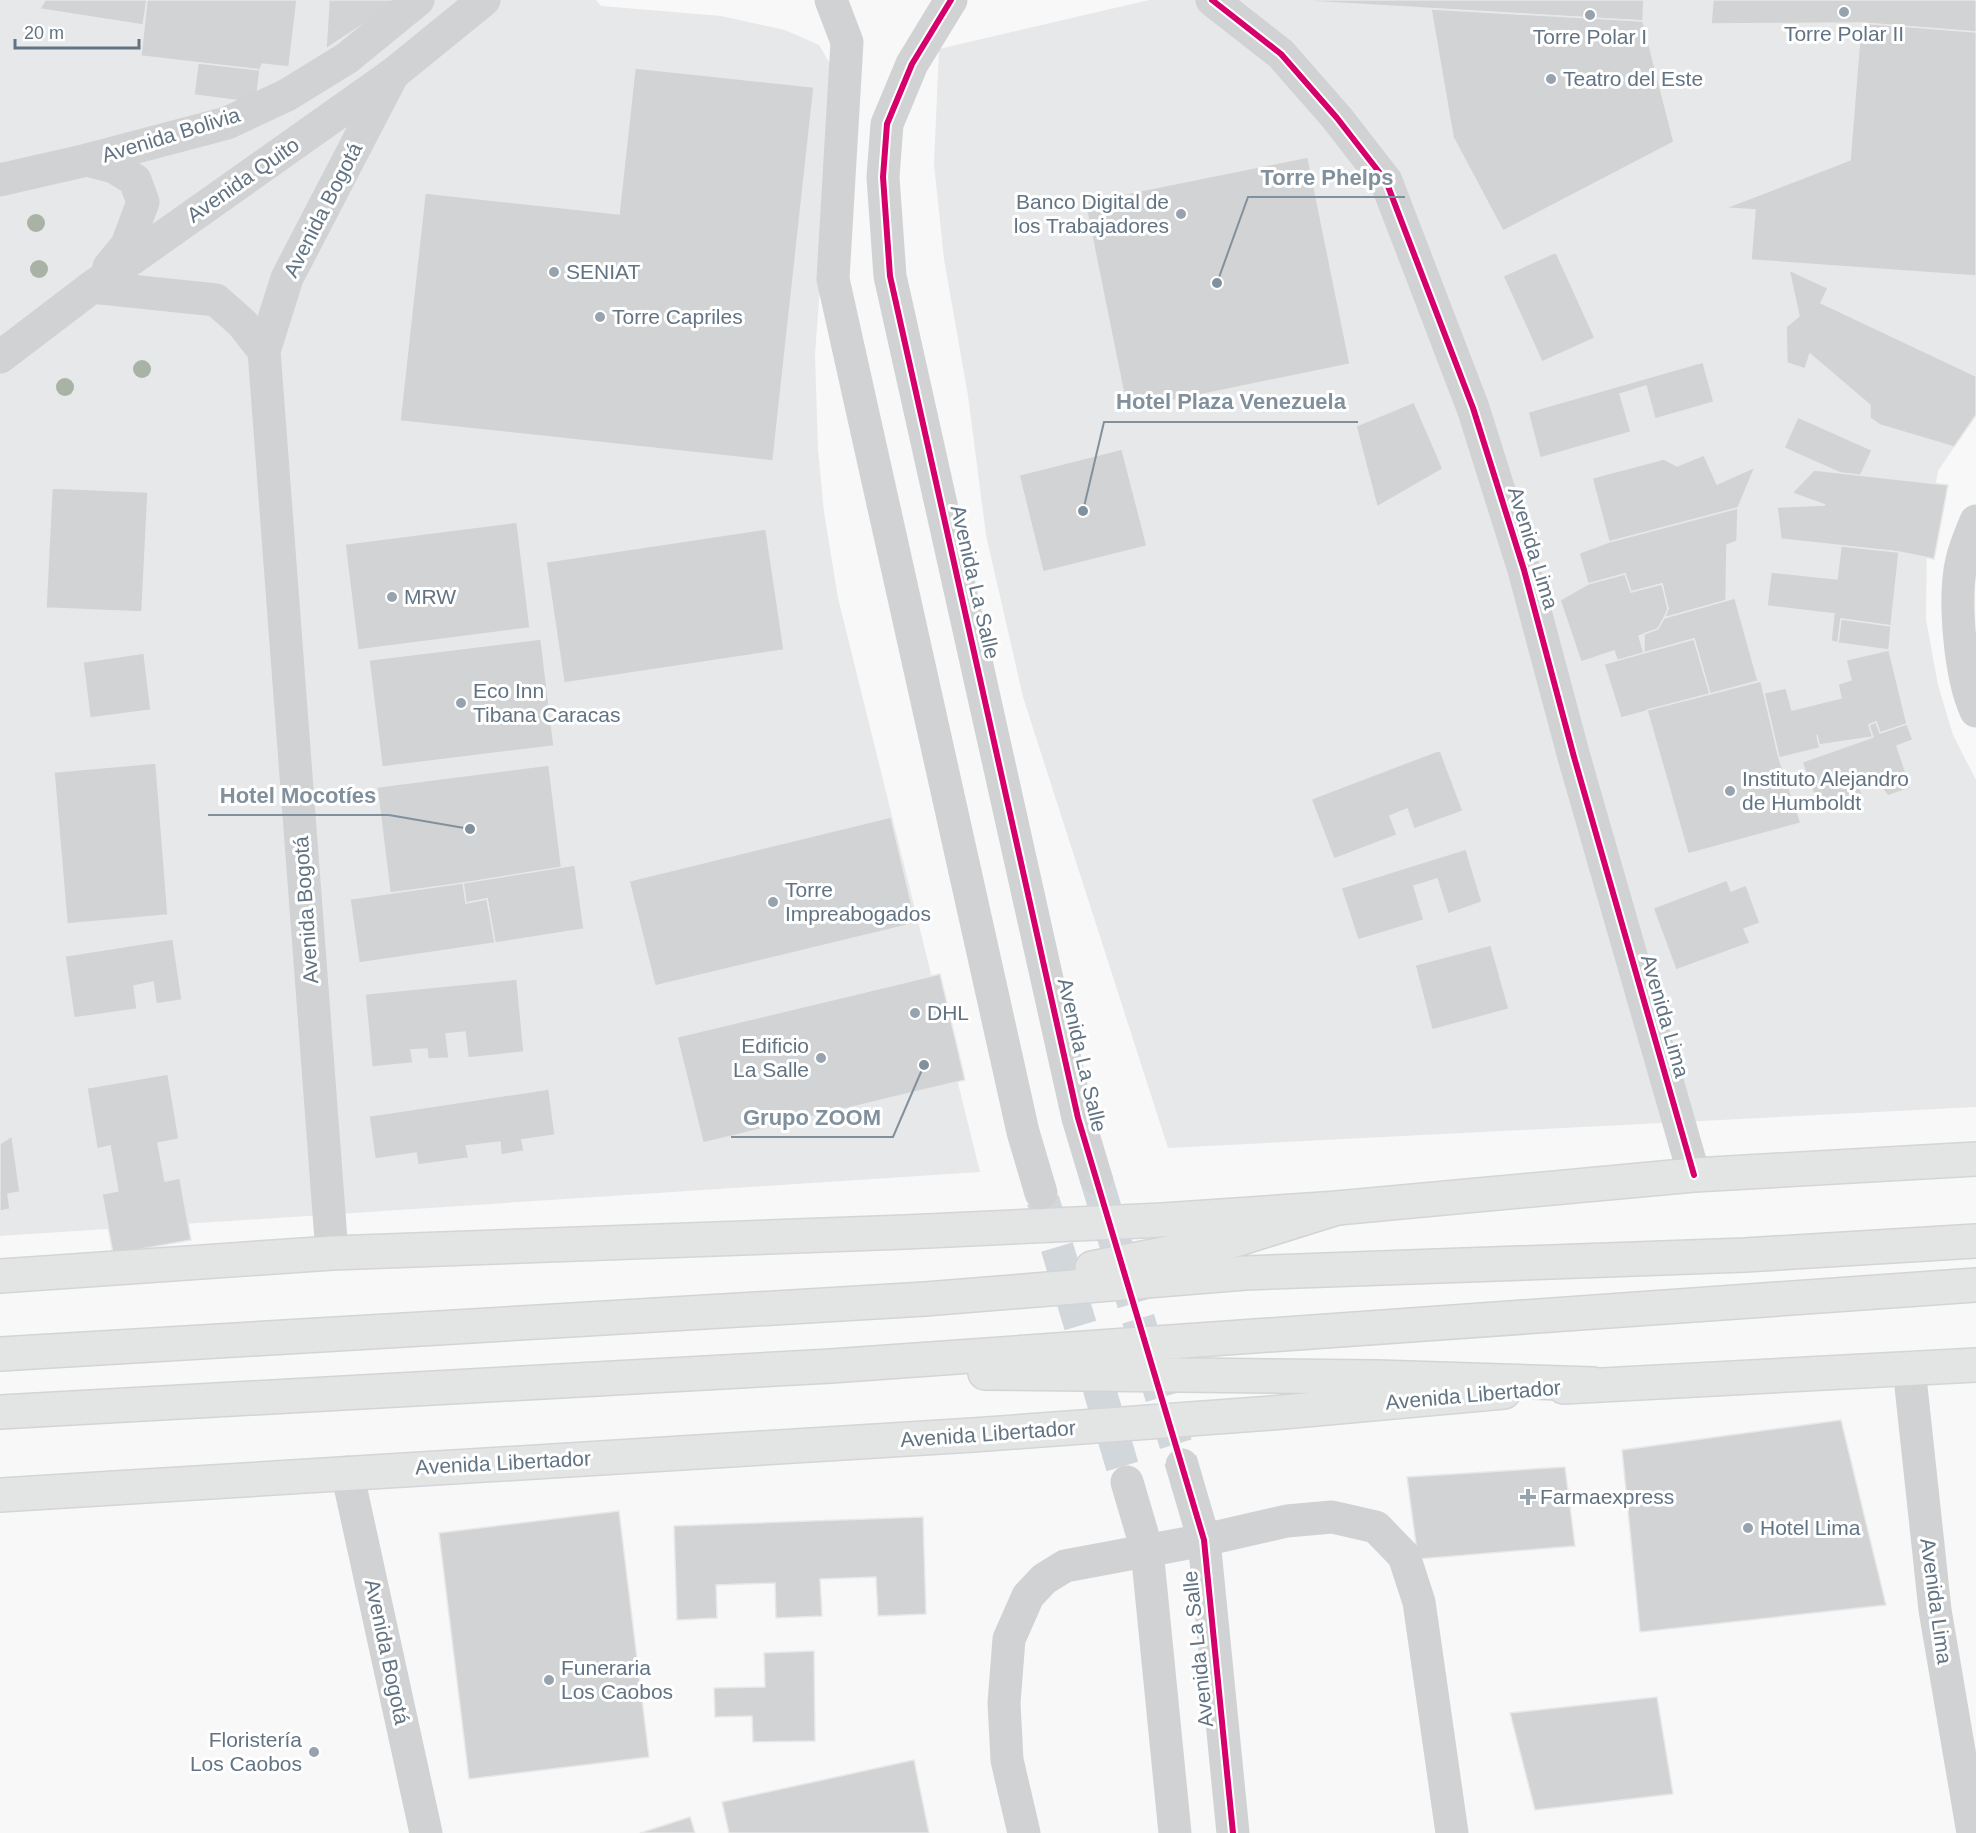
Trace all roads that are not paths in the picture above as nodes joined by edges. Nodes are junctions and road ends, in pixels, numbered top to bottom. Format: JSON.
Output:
{"nodes":[{"id":1,"x":418,"y":0,"type":"edge"},
{"id":2,"x":484,"y":0,"type":"edge"},
{"id":3,"x":831,"y":0,"type":"edge"},
{"id":4,"x":951,"y":0,"type":"edge"},
{"id":5,"x":1212,"y":0,"type":"edge"},
{"id":6,"x":393,"y":74,"type":"junction"},
{"id":7,"x":87,"y":160,"type":"junction"},
{"id":8,"x":0,"y":180,"type":"edge"},
{"id":9,"x":92,"y":287,"type":"junction"},
{"id":10,"x":264,"y":351,"type":"junction"},
{"id":11,"x":0,"y":357,"type":"edge"},
{"id":12,"x":1976,"y":520,"type":"edge"},
{"id":13,"x":1974,"y":703,"type":"edge"},
{"id":14,"x":1976,"y":1159,"type":"edge"},
{"id":15,"x":1694,"y":1175,"type":"junction"},
{"id":16,"x":1096,"y":1178,"type":"tunnel mouth"},
{"id":17,"x":1041,"y":1192,"type":"tunnel mouth"},
{"id":18,"x":1337,"y":1208,"type":"junction"},
{"id":19,"x":1976,"y":1241,"type":"edge"},
{"id":20,"x":332,"y":1253,"type":"junction"},
{"id":21,"x":0,"y":1276,"type":"edge"},
{"id":22,"x":1976,"y":1284,"type":"edge"},
{"id":23,"x":925,"y":1299,"type":"junction"},
{"id":24,"x":0,"y":1354,"type":"edge"},
{"id":25,"x":1976,"y":1365,"type":"edge"},
{"id":26,"x":831,"y":1366,"type":"junction"},
{"id":27,"x":1910,"y":1368,"type":"junction"},
{"id":28,"x":1593,"y":1384,"type":"junction"},
{"id":29,"x":0,"y":1412,"type":"edge"},
{"id":30,"x":1182,"y":1465,"type":"tunnel mouth"},
{"id":31,"x":347,"y":1472,"type":"junction"},
{"id":32,"x":1127,"y":1482,"type":"tunnel mouth"},
{"id":33,"x":0,"y":1495,"type":"edge"},
{"id":34,"x":1204,"y":1540,"type":"junction"},
{"id":35,"x":1147,"y":1550,"type":"junction"},
{"id":36,"x":426,"y":1833,"type":"edge"},
{"id":37,"x":1024,"y":1833,"type":"edge"},
{"id":38,"x":1175,"y":1833,"type":"edge"},
{"id":39,"x":1233,"y":1833,"type":"edge"},
{"id":40,"x":1452,"y":1833,"type":"edge"},
{"id":41,"x":1973,"y":1833,"type":"edge"}],
"edges":[{"from":1,"to":7,"type":"street","name":"Avenida Bolivia"},
{"from":2,"to":6,"type":"street","name":"Avenida Quito"},
{"from":3,"to":17,"type":"street"},
{"from":4,"to":16,"type":"street","name":"Avenida La Salle"},
{"from":5,"to":15,"type":"street","name":"Avenida Lima"},
{"from":6,"to":9,"type":"street","name":"Avenida Quito"},
{"from":6,"to":10,"type":"street","name":"Avenida Bogotá"},
{"from":7,"to":8,"type":"street","name":"Avenida Bolivia"},
{"from":7,"to":9,"type":"street"},
{"from":9,"to":10,"type":"street"},
{"from":9,"to":11,"type":"street","name":"Avenida Quito"},
{"from":10,"to":20,"type":"street","name":"Avenida Bogotá"},
{"from":12,"to":13,"type":"street"},
{"from":14,"to":15,"type":"main road"},
{"from":15,"to":18,"type":"main road"},
{"from":18,"to":20,"type":"main road"},
{"from":18,"to":23,"type":"main road"},
{"from":19,"to":23,"type":"main road"},
{"from":20,"to":21,"type":"main road"},
{"from":22,"to":26,"type":"main road"},
{"from":23,"to":24,"type":"main road"},
{"from":25,"to":27,"type":"main road","name":"Avenida Libertador"},
{"from":26,"to":28,"type":"main road"},
{"from":26,"to":29,"type":"main road"},
{"from":27,"to":28,"type":"main road","name":"Avenida Libertador"},
{"from":27,"to":41,"type":"street","name":"Avenida Lima"},
{"from":28,"to":31,"type":"main road","name":"Avenida Libertador"},
{"from":30,"to":34,"type":"street","name":"Avenida La Salle"},
{"from":31,"to":33,"type":"main road","name":"Avenida Libertador"},
{"from":31,"to":36,"type":"street","name":"Avenida Bogotá"},
{"from":32,"to":35,"type":"street","name":"Avenida La Salle"},
{"from":34,"to":35,"type":"street"},
{"from":34,"to":39,"type":"street","name":"Avenida La Salle"},
{"from":34,"to":40,"type":"street"},
{"from":35,"to":37,"type":"street"},
{"from":35,"to":38,"type":"street","name":"Avenida La Salle"}]}
